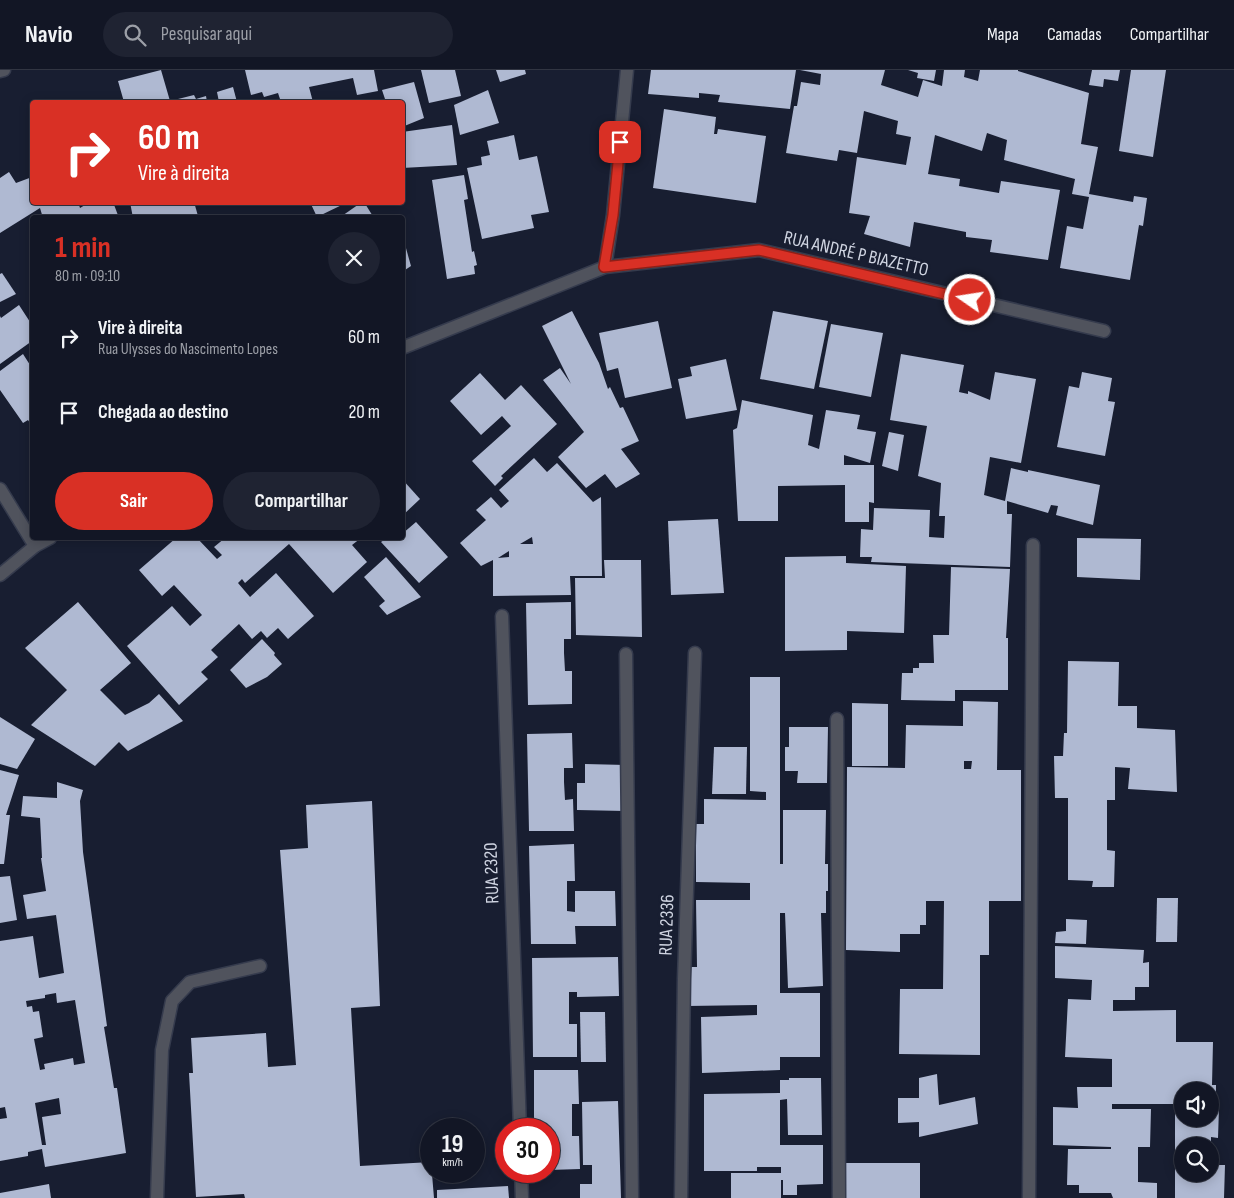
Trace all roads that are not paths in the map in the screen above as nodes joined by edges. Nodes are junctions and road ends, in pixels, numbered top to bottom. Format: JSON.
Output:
{"nodes":[{"id":1,"x":4,"y":70,"type":"edge"},
{"id":2,"x":627,"y":70,"type":"edge"},
{"id":3,"x":0,"y":71,"type":"edge"},
{"id":4,"x":604,"y":267,"type":"junction"},
{"id":5,"x":1104,"y":332,"type":"dead end"},
{"id":6,"x":405,"y":347,"type":"edge"},
{"id":7,"x":0,"y":489,"type":"edge"},
{"id":8,"x":30,"y":538,"type":"edge"},
{"id":9,"x":31,"y":540,"type":"edge"},
{"id":10,"x":46,"y":540,"type":"edge"},
{"id":11,"x":1033,"y":545,"type":"dead end"},
{"id":12,"x":35,"y":546,"type":"junction"},
{"id":13,"x":0,"y":574,"type":"edge"},
{"id":14,"x":502,"y":616,"type":"dead end"},
{"id":15,"x":695,"y":653,"type":"dead end"},
{"id":16,"x":626,"y":654,"type":"dead end"},
{"id":17,"x":836,"y":719,"type":"dead end"},
{"id":18,"x":260,"y":966,"type":"dead end"},
{"id":19,"x":520,"y":1118,"type":"edge"},
{"id":20,"x":521,"y":1183,"type":"edge"},
{"id":21,"x":157,"y":1198,"type":"edge"},
{"id":22,"x":522,"y":1198,"type":"edge"},
{"id":23,"x":632,"y":1198,"type":"edge"},
{"id":24,"x":681,"y":1198,"type":"edge"},
{"id":25,"x":839,"y":1198,"type":"edge"},
{"id":26,"x":1030,"y":1198,"type":"edge"}],
"edges":[{"from":1,"to":3,"type":"street"},
{"from":2,"to":4,"type":"street"},
{"from":4,"to":5,"type":"street","name":"RUA ANDRÉ P BIAZETTO"},
{"from":4,"to":6,"type":"street","name":"RUA ANDRÉ P BIAZETTO"},
{"from":7,"to":8,"type":"street"},
{"from":9,"to":12,"type":"street"},
{"from":10,"to":12,"type":"street"},
{"from":11,"to":26,"type":"street"},
{"from":12,"to":13,"type":"street"},
{"from":14,"to":19,"type":"street","name":"RUA 2320"},
{"from":15,"to":24,"type":"street","name":"RUA 2336"},
{"from":16,"to":23,"type":"street"},
{"from":17,"to":25,"type":"street"},
{"from":18,"to":21,"type":"street"},
{"from":20,"to":22,"type":"street"}]}
